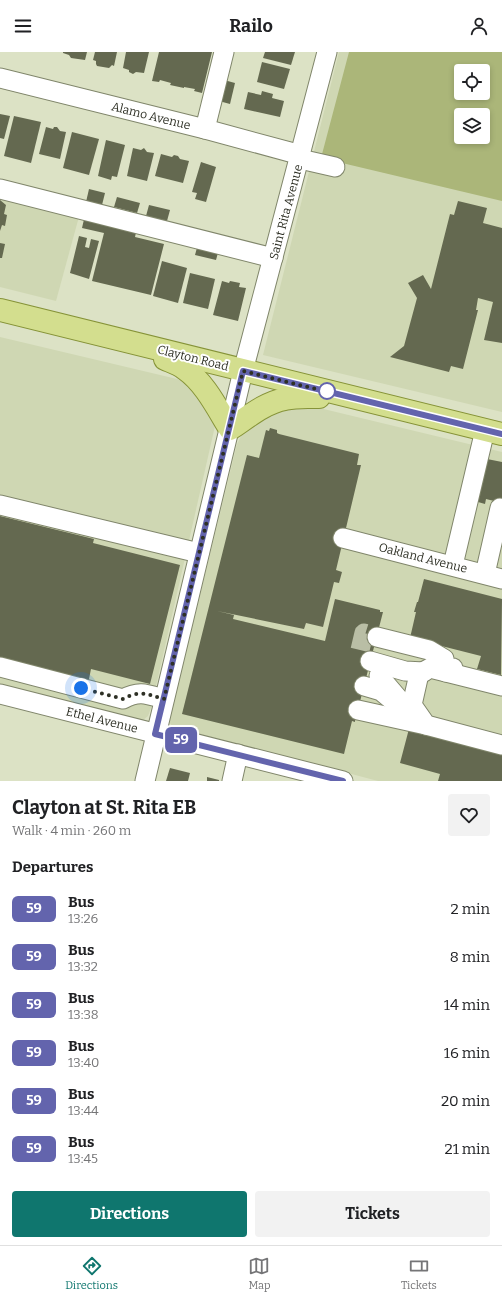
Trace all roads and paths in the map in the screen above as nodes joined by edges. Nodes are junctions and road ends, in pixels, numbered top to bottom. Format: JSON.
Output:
{"nodes":[{"id":1,"x":224,"y":52,"type":"edge"},
{"id":2,"x":327,"y":52,"type":"edge"},
{"id":3,"x":0,"y":78,"type":"edge"},
{"id":4,"x":205,"y":129,"type":"junction"},
{"id":5,"x":300,"y":157,"type":"junction"},
{"id":6,"x":335,"y":168,"type":"dead end"},
{"id":7,"x":0,"y":189,"type":"edge"},
{"id":8,"x":273,"y":258,"type":"junction"},
{"id":9,"x":0,"y":310,"type":"edge"},
{"id":10,"x":136,"y":344,"type":"junction"},
{"id":11,"x":243,"y":371,"type":"junction"},
{"id":12,"x":356,"y":398,"type":"junction"},
{"id":13,"x":230,"y":429,"type":"junction"},
{"id":14,"x":493,"y":432,"type":"edge"},
{"id":15,"x":0,"y":505,"type":"edge"},
{"id":16,"x":500,"y":508,"type":"dead end"},
{"id":17,"x":343,"y":538,"type":"dead end"},
{"id":18,"x":199,"y":553,"type":"junction"},
{"id":19,"x":453,"y":566,"type":"junction"},
{"id":20,"x":494,"y":577,"type":"edge"},
{"id":21,"x":376,"y":637,"type":"tunnel mouth"},
{"id":22,"x":0,"y":667,"type":"edge"},
{"id":23,"x":424,"y":672,"type":"junction"},
{"id":24,"x":446,"y":672,"type":"junction"},
{"id":25,"x":502,"y":676,"type":"edge"},
{"id":26,"x":502,"y":686,"type":"edge"},
{"id":27,"x":0,"y":694,"type":"edge"},
{"id":28,"x":164,"y":699,"type":"junction"},
{"id":29,"x":407,"y":704,"type":"junction"},
{"id":30,"x":358,"y":710,"type":"dead end"},
{"id":31,"x":426,"y":725,"type":"junction"},
{"id":32,"x":155,"y":734,"type":"junction"},
{"id":33,"x":502,"y":745,"type":"edge"},
{"id":34,"x":238,"y":754,"type":"junction"},
{"id":35,"x":145,"y":781,"type":"edge"},
{"id":36,"x":232,"y":781,"type":"edge"},
{"id":37,"x":343,"y":781,"type":"edge"}],
"edges":[{"from":1,"to":4,"type":"street"},
{"from":2,"to":5,"type":"street","name":"Saint Rita Avenue"},
{"from":3,"to":4,"type":"street","name":"Alamo Avenue"},
{"from":4,"to":5,"type":"street","name":"Alamo Avenue"},
{"from":5,"to":6,"type":"street","name":"Alamo Avenue"},
{"from":5,"to":8,"type":"street","name":"Saint Rita Avenue"},
{"from":7,"to":8,"type":"street"},
{"from":8,"to":11,"type":"street","name":"Saint Rita Avenue"},
{"from":9,"to":10,"type":"main road","name":"Clayton Road"},
{"from":10,"to":11,"type":"main road","name":"Clayton Road"},
{"from":10,"to":13,"type":"main road"},
{"from":11,"to":12,"type":"main road","name":"Clayton Road"},
{"from":11,"to":13,"type":"street","name":"Saint Rita Avenue"},
{"from":12,"to":13,"type":"main road"},
{"from":12,"to":14,"type":"main road","name":"Clayton Road"},
{"from":13,"to":18,"type":"street","name":"Saint Rita Avenue"},
{"from":14,"to":19,"type":"street"},
{"from":15,"to":18,"type":"street"},
{"from":16,"to":20,"type":"street"},
{"from":17,"to":19,"type":"street","name":"Oakland Avenue"},
{"from":18,"to":28,"type":"street","name":"Saint Rita Avenue"},
{"from":19,"to":20,"type":"street","name":"Oakland Avenue"},
{"from":21,"to":24,"type":"street"},
{"from":22,"to":28,"type":"street"},
{"from":23,"to":24,"type":"street"},
{"from":23,"to":29,"type":"street"},
{"from":23,"to":29,"type":"street"},
{"from":24,"to":25,"type":"street"},
{"from":24,"to":26,"type":"street"},
{"from":27,"to":32,"type":"street","name":"Ethel Avenue"},
{"from":28,"to":32,"type":"street","name":"Saint Rita Avenue"},
{"from":29,"to":31,"type":"street"},
{"from":30,"to":31,"type":"street"},
{"from":31,"to":33,"type":"street"},
{"from":32,"to":34,"type":"street","name":"Ethel Avenue"},
{"from":32,"to":35,"type":"street","name":"Saint Rita Avenue"},
{"from":34,"to":36,"type":"street"},
{"from":34,"to":37,"type":"street","name":"Ethel Avenue"}]}
